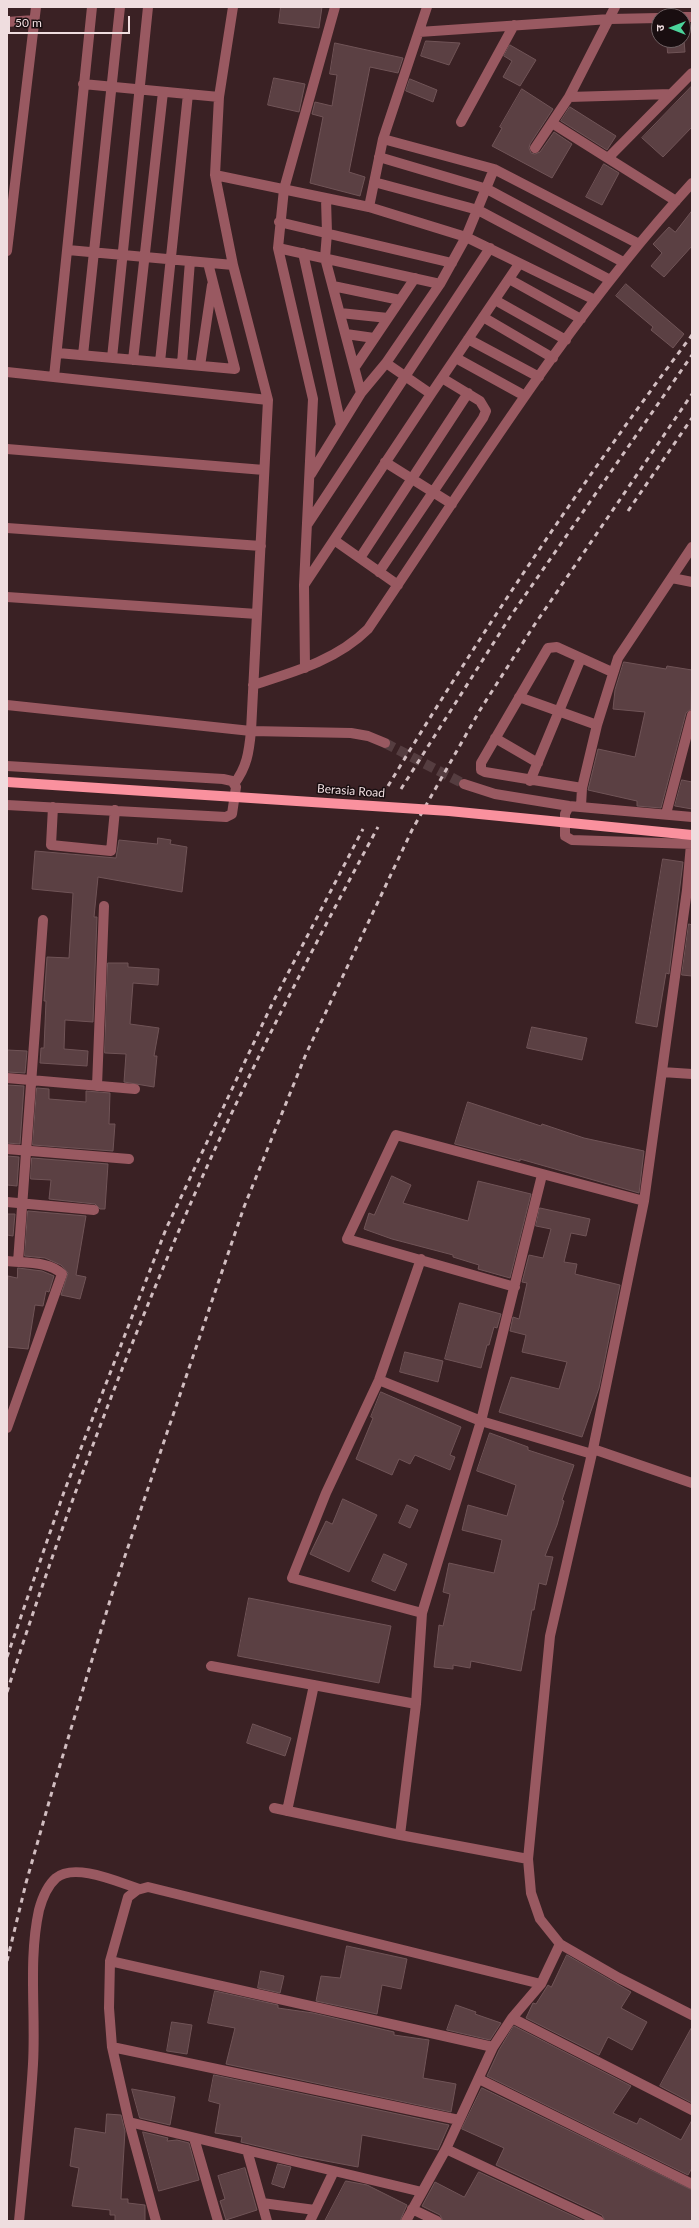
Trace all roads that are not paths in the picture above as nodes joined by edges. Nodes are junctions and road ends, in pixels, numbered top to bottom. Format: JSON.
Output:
{"nodes":[{"id":1,"x":36,"y":7,"type":"edge"},
{"id":2,"x":92,"y":7,"type":"edge"},
{"id":3,"x":120,"y":7,"type":"edge"},
{"id":4,"x":148,"y":7,"type":"edge"},
{"id":5,"x":233,"y":7,"type":"edge"},
{"id":6,"x":335,"y":7,"type":"edge"},
{"id":7,"x":427,"y":7,"type":"edge"},
{"id":8,"x":615,"y":7,"type":"edge"},
{"id":9,"x":651,"y":18,"type":"edge"},
{"id":10,"x":610,"y":19,"type":"junction"},
{"id":11,"x":34,"y":20,"type":"junction"},
{"id":12,"x":7,"y":22,"type":"edge"},
{"id":13,"x":514,"y":25,"type":"junction"},
{"id":14,"x":419,"y":32,"type":"junction"},
{"id":15,"x":692,"y":73,"type":"edge"},
{"id":16,"x":83,"y":84,"type":"junction"},
{"id":17,"x":112,"y":87,"type":"junction"},
{"id":18,"x":139,"y":90,"type":"junction"},
{"id":19,"x":163,"y":92,"type":"junction"},
{"id":20,"x":188,"y":94,"type":"junction"},
{"id":21,"x":671,"y":94,"type":"junction"},
{"id":22,"x":219,"y":97,"type":"junction"},
{"id":23,"x":569,"y":97,"type":"junction"},
{"id":24,"x":461,"y":122,"type":"dead end"},
{"id":25,"x":552,"y":123,"type":"junction"},
{"id":26,"x":383,"y":139,"type":"junction"},
{"id":27,"x":535,"y":148,"type":"dead end"},
{"id":28,"x":379,"y":157,"type":"junction"},
{"id":29,"x":609,"y":157,"type":"junction"},
{"id":30,"x":494,"y":169,"type":"junction"},
{"id":31,"x":215,"y":175,"type":"junction"},
{"id":32,"x":374,"y":182,"type":"junction"},
{"id":33,"x":692,"y":183,"type":"edge"},
{"id":34,"x":284,"y":189,"type":"junction"},
{"id":35,"x":487,"y":189,"type":"junction"},
{"id":36,"x":326,"y":199,"type":"junction"},
{"id":37,"x":676,"y":201,"type":"junction"},
{"id":38,"x":369,"y":207,"type":"junction"},
{"id":39,"x":478,"y":210,"type":"junction"},
{"id":40,"x":279,"y":222,"type":"junction"},
{"id":41,"x":327,"y":233,"type":"junction"},
{"id":42,"x":466,"y":237,"type":"junction"},
{"id":43,"x":639,"y":244,"type":"junction"},
{"id":44,"x":278,"y":248,"type":"junction"},
{"id":45,"x":490,"y":248,"type":"junction"},
{"id":46,"x":68,"y":250,"type":"junction"},
{"id":47,"x":7,"y":251,"type":"edge"},
{"id":48,"x":94,"y":252,"type":"junction"},
{"id":49,"x":303,"y":253,"type":"junction"},
{"id":50,"x":122,"y":255,"type":"junction"},
{"id":51,"x":145,"y":257,"type":"junction"},
{"id":52,"x":325,"y":258,"type":"junction"},
{"id":53,"x":170,"y":260,"type":"junction"},
{"id":54,"x":190,"y":261,"type":"junction"},
{"id":55,"x":623,"y":262,"type":"junction"},
{"id":56,"x":208,"y":263,"type":"junction"},
{"id":57,"x":452,"y":263,"type":"junction"},
{"id":58,"x":519,"y":264,"type":"junction"},
{"id":59,"x":233,"y":265,"type":"junction"},
{"id":60,"x":415,"y":278,"type":"junction"},
{"id":61,"x":509,"y":278,"type":"junction"},
{"id":62,"x":213,"y":280,"type":"junction"},
{"id":63,"x":610,"y":280,"type":"junction"},
{"id":64,"x":440,"y":284,"type":"junction"},
{"id":65,"x":333,"y":286,"type":"junction"},
{"id":66,"x":400,"y":300,"type":"junction"},
{"id":67,"x":495,"y":300,"type":"junction"},
{"id":68,"x":595,"y":300,"type":"junction"},
{"id":69,"x":340,"y":313,"type":"junction"},
{"id":70,"x":483,"y":317,"type":"junction"},
{"id":71,"x":388,"y":318,"type":"junction"},
{"id":72,"x":581,"y":319,"type":"junction"},
{"id":73,"x":346,"y":334,"type":"junction"},
{"id":74,"x":374,"y":338,"type":"junction"},
{"id":75,"x":468,"y":339,"type":"junction"},
{"id":76,"x":566,"y":340,"type":"junction"},
{"id":77,"x":58,"y":353,"type":"junction"},
{"id":78,"x":83,"y":355,"type":"junction"},
{"id":79,"x":112,"y":358,"type":"junction"},
{"id":80,"x":456,"y":358,"type":"junction"},
{"id":81,"x":553,"y":358,"type":"junction"},
{"id":82,"x":133,"y":360,"type":"junction"},
{"id":83,"x":160,"y":362,"type":"junction"},
{"id":84,"x":386,"y":363,"type":"junction"},
{"id":85,"x":182,"y":364,"type":"junction"},
{"id":86,"x":200,"y":366,"type":"junction"},
{"id":87,"x":354,"y":367,"type":"junction"},
{"id":88,"x":7,"y":372,"type":"edge"},
{"id":89,"x":404,"y":376,"type":"junction"},
{"id":90,"x":54,"y":377,"type":"junction"},
{"id":91,"x":539,"y":377,"type":"junction"},
{"id":92,"x":442,"y":378,"type":"junction"},
{"id":93,"x":361,"y":393,"type":"junction"},
{"id":94,"x":468,"y":393,"type":"junction"},
{"id":95,"x":431,"y":394,"type":"junction"},
{"id":96,"x":525,"y":396,"type":"junction"},
{"id":97,"x":268,"y":400,"type":"junction"},
{"id":98,"x":341,"y":425,"type":"junction"},
{"id":99,"x":7,"y":449,"type":"edge"},
{"id":100,"x":385,"y":462,"type":"junction"},
{"id":101,"x":264,"y":470,"type":"junction"},
{"id":102,"x":310,"y":475,"type":"junction"},
{"id":103,"x":412,"y":479,"type":"junction"},
{"id":104,"x":432,"y":492,"type":"junction"},
{"id":105,"x":452,"y":504,"type":"junction"},
{"id":106,"x":306,"y":527,"type":"junction"},
{"id":107,"x":7,"y":528,"type":"edge"},
{"id":108,"x":334,"y":540,"type":"junction"},
{"id":109,"x":260,"y":546,"type":"junction"},
{"id":110,"x":692,"y":547,"type":"edge"},
{"id":111,"x":360,"y":558,"type":"junction"},
{"id":112,"x":379,"y":572,"type":"junction"},
{"id":113,"x":672,"y":578,"type":"junction"},
{"id":114,"x":692,"y":582,"type":"edge"},
{"id":115,"x":304,"y":585,"type":"junction"},
{"id":116,"x":398,"y":585,"type":"junction"},
{"id":117,"x":7,"y":597,"type":"edge"},
{"id":118,"x":257,"y":614,"type":"junction"},
{"id":119,"x":581,"y":658,"type":"junction"},
{"id":120,"x":305,"y":668,"type":"junction"},
{"id":121,"x":612,"y":672,"type":"junction"},
{"id":122,"x":253,"y":685,"type":"junction"},
{"id":123,"x":519,"y":697,"type":"junction"},
{"id":124,"x":7,"y":705,"type":"edge"},
{"id":125,"x":559,"y":711,"type":"junction"},
{"id":126,"x":692,"y":715,"type":"edge"},
{"id":127,"x":597,"y":725,"type":"junction"},
{"id":128,"x":251,"y":731,"type":"junction"},
{"id":129,"x":495,"y":738,"type":"junction"},
{"id":130,"x":385,"y":743,"type":"tunnel mouth"},
{"id":131,"x":538,"y":763,"type":"junction"},
{"id":132,"x":7,"y":766,"type":"edge"},
{"id":133,"x":530,"y":781,"type":"junction"},
{"id":134,"x":7,"y":782,"type":"edge"},
{"id":135,"x":234,"y":784,"type":"junction"},
{"id":136,"x":464,"y":784,"type":"tunnel mouth"},
{"id":137,"x":582,"y":788,"type":"junction"},
{"id":138,"x":7,"y":805,"type":"edge"},
{"id":139,"x":569,"y":806,"type":"junction"},
{"id":140,"x":581,"y":806,"type":"junction"},
{"id":141,"x":53,"y":807,"type":"junction"},
{"id":142,"x":115,"y":810,"type":"junction"},
{"id":143,"x":666,"y":814,"type":"junction"},
{"id":144,"x":692,"y":817,"type":"edge"},
{"id":145,"x":692,"y":841,"type":"edge"},
{"id":146,"x":104,"y":906,"type":"dead end"},
{"id":147,"x":43,"y":920,"type":"dead end"},
{"id":148,"x":662,"y":1072,"type":"junction"},
{"id":149,"x":692,"y":1074,"type":"edge"},
{"id":150,"x":7,"y":1078,"type":"edge"},
{"id":151,"x":30,"y":1080,"type":"junction"},
{"id":152,"x":97,"y":1086,"type":"junction"},
{"id":153,"x":135,"y":1089,"type":"dead end"},
{"id":154,"x":7,"y":1149,"type":"edge"},
{"id":155,"x":25,"y":1151,"type":"junction"},
{"id":156,"x":129,"y":1159,"type":"dead end"},
{"id":157,"x":542,"y":1175,"type":"junction"},
{"id":158,"x":644,"y":1201,"type":"junction"},
{"id":159,"x":7,"y":1202,"type":"edge"},
{"id":160,"x":22,"y":1204,"type":"junction"},
{"id":161,"x":94,"y":1210,"type":"dead end"},
{"id":162,"x":421,"y":1259,"type":"junction"},
{"id":163,"x":7,"y":1261,"type":"edge"},
{"id":164,"x":18,"y":1262,"type":"junction"},
{"id":165,"x":515,"y":1287,"type":"junction"},
{"id":166,"x":379,"y":1380,"type":"junction"},
{"id":167,"x":481,"y":1421,"type":"junction"},
{"id":168,"x":7,"y":1428,"type":"edge"},
{"id":169,"x":593,"y":1452,"type":"junction"},
{"id":170,"x":692,"y":1483,"type":"edge"},
{"id":171,"x":422,"y":1613,"type":"junction"},
{"id":172,"x":212,"y":1666,"type":"dead end"},
{"id":173,"x":314,"y":1685,"type":"junction"},
{"id":174,"x":416,"y":1704,"type":"junction"},
{"id":175,"x":274,"y":1808,"type":"dead end"},
{"id":176,"x":286,"y":1811,"type":"junction"},
{"id":177,"x":400,"y":1835,"type":"junction"},
{"id":178,"x":528,"y":1859,"type":"junction"},
{"id":179,"x":140,"y":1889,"type":"junction"},
{"id":180,"x":560,"y":1944,"type":"junction"},
{"id":181,"x":110,"y":1961,"type":"junction"},
{"id":182,"x":541,"y":1984,"type":"junction"},
{"id":183,"x":692,"y":2016,"type":"edge"},
{"id":184,"x":512,"y":2018,"type":"junction"},
{"id":185,"x":112,"y":2047,"type":"junction"},
{"id":186,"x":493,"y":2047,"type":"junction"},
{"id":187,"x":479,"y":2079,"type":"junction"},
{"id":188,"x":692,"y":2110,"type":"edge"},
{"id":189,"x":459,"y":2120,"type":"junction"},
{"id":190,"x":129,"y":2122,"type":"junction"},
{"id":191,"x":194,"y":2138,"type":"junction"},
{"id":192,"x":446,"y":2149,"type":"junction"},
{"id":193,"x":247,"y":2150,"type":"junction"},
{"id":194,"x":334,"y":2172,"type":"junction"},
{"id":195,"x":692,"y":2184,"type":"edge"},
{"id":196,"x":422,"y":2192,"type":"junction"},
{"id":197,"x":262,"y":2202,"type":"junction"},
{"id":198,"x":412,"y":2209,"type":"junction"},
{"id":199,"x":315,"y":2210,"type":"junction"},
{"id":200,"x":19,"y":2221,"type":"edge"},
{"id":201,"x":156,"y":2221,"type":"edge"},
{"id":202,"x":218,"y":2221,"type":"edge"},
{"id":203,"x":267,"y":2221,"type":"edge"},
{"id":204,"x":310,"y":2221,"type":"edge"},
{"id":205,"x":406,"y":2221,"type":"edge"},
{"id":206,"x":437,"y":2221,"type":"edge"},
{"id":207,"x":599,"y":2221,"type":"edge"}],
"edges":[{"from":1,"to":11,"type":"street"},
{"from":2,"to":16,"type":"street"},
{"from":3,"to":17,"type":"street"},
{"from":4,"to":18,"type":"street"},
{"from":5,"to":22,"type":"street"},
{"from":6,"to":34,"type":"street"},
{"from":7,"to":14,"type":"street"},
{"from":8,"to":10,"type":"street"},
{"from":9,"to":10,"type":"street"},
{"from":10,"to":13,"type":"street"},
{"from":10,"to":23,"type":"street"},
{"from":11,"to":12,"type":"street"},
{"from":11,"to":47,"type":"street"},
{"from":13,"to":14,"type":"street"},
{"from":13,"to":24,"type":"street"},
{"from":14,"to":26,"type":"street"},
{"from":15,"to":21,"type":"street"},
{"from":16,"to":17,"type":"street"},
{"from":16,"to":46,"type":"street"},
{"from":17,"to":18,"type":"street"},
{"from":17,"to":48,"type":"street"},
{"from":18,"to":19,"type":"street"},
{"from":18,"to":50,"type":"street"},
{"from":19,"to":20,"type":"street"},
{"from":19,"to":51,"type":"street"},
{"from":20,"to":22,"type":"street"},
{"from":20,"to":53,"type":"street"},
{"from":21,"to":23,"type":"street"},
{"from":21,"to":29,"type":"street"},
{"from":22,"to":31,"type":"street"},
{"from":23,"to":25,"type":"street"},
{"from":25,"to":27,"type":"street"},
{"from":25,"to":29,"type":"street"},
{"from":26,"to":28,"type":"street"},
{"from":26,"to":30,"type":"street"},
{"from":28,"to":32,"type":"street"},
{"from":28,"to":35,"type":"street"},
{"from":29,"to":37,"type":"street"},
{"from":30,"to":35,"type":"street"},
{"from":30,"to":43,"type":"street"},
{"from":31,"to":34,"type":"street"},
{"from":31,"to":59,"type":"street"},
{"from":32,"to":38,"type":"street"},
{"from":32,"to":39,"type":"street"},
{"from":33,"to":37,"type":"street"},
{"from":34,"to":36,"type":"street"},
{"from":34,"to":40,"type":"street"},
{"from":35,"to":39,"type":"street"},
{"from":35,"to":55,"type":"street"},
{"from":36,"to":38,"type":"street"},
{"from":36,"to":41,"type":"street"},
{"from":37,"to":43,"type":"street"},
{"from":38,"to":42,"type":"street"},
{"from":39,"to":42,"type":"street"},
{"from":39,"to":63,"type":"street"},
{"from":40,"to":41,"type":"street"},
{"from":40,"to":44,"type":"street"},
{"from":41,"to":52,"type":"street"},
{"from":41,"to":57,"type":"street"},
{"from":42,"to":45,"type":"street"},
{"from":42,"to":57,"type":"street"},
{"from":43,"to":55,"type":"street"},
{"from":44,"to":49,"type":"street"},
{"from":44,"to":102,"type":"street"},
{"from":45,"to":58,"type":"street"},
{"from":45,"to":89,"type":"street"},
{"from":46,"to":48,"type":"street"},
{"from":46,"to":77,"type":"street"},
{"from":48,"to":50,"type":"street"},
{"from":48,"to":78,"type":"street"},
{"from":49,"to":52,"type":"street"},
{"from":49,"to":98,"type":"street"},
{"from":50,"to":51,"type":"street"},
{"from":50,"to":79,"type":"street"},
{"from":51,"to":53,"type":"street"},
{"from":51,"to":82,"type":"street"},
{"from":52,"to":60,"type":"street"},
{"from":52,"to":65,"type":"street"},
{"from":53,"to":54,"type":"street"},
{"from":53,"to":83,"type":"street"},
{"from":54,"to":56,"type":"street"},
{"from":54,"to":85,"type":"street"},
{"from":55,"to":63,"type":"street"},
{"from":56,"to":59,"type":"street"},
{"from":56,"to":62,"type":"street"},
{"from":57,"to":64,"type":"street"},
{"from":58,"to":61,"type":"street"},
{"from":58,"to":68,"type":"street"},
{"from":59,"to":97,"type":"street"},
{"from":60,"to":64,"type":"street"},
{"from":60,"to":66,"type":"street"},
{"from":61,"to":67,"type":"street"},
{"from":61,"to":72,"type":"street"},
{"from":62,"to":86,"type":"street"},
{"from":62,"to":86,"type":"street"},
{"from":63,"to":68,"type":"street"},
{"from":64,"to":84,"type":"street"},
{"from":65,"to":66,"type":"street"},
{"from":65,"to":69,"type":"street"},
{"from":66,"to":71,"type":"street"},
{"from":67,"to":70,"type":"street"},
{"from":67,"to":76,"type":"street"},
{"from":68,"to":72,"type":"street"},
{"from":69,"to":71,"type":"street"},
{"from":69,"to":73,"type":"street"},
{"from":70,"to":75,"type":"street"},
{"from":70,"to":81,"type":"street"},
{"from":71,"to":74,"type":"street"},
{"from":72,"to":76,"type":"street"},
{"from":73,"to":74,"type":"street"},
{"from":73,"to":87,"type":"street"},
{"from":74,"to":87,"type":"street"},
{"from":75,"to":80,"type":"street"},
{"from":75,"to":91,"type":"street"},
{"from":76,"to":81,"type":"street"},
{"from":77,"to":78,"type":"street"},
{"from":77,"to":90,"type":"street"},
{"from":78,"to":79,"type":"street"},
{"from":79,"to":82,"type":"street"},
{"from":80,"to":92,"type":"street"},
{"from":80,"to":96,"type":"street"},
{"from":81,"to":91,"type":"street"},
{"from":82,"to":83,"type":"street"},
{"from":83,"to":85,"type":"street"},
{"from":84,"to":89,"type":"street"},
{"from":84,"to":93,"type":"street"},
{"from":85,"to":86,"type":"street"},
{"from":87,"to":93,"type":"street"},
{"from":88,"to":90,"type":"street"},
{"from":89,"to":95,"type":"street"},
{"from":89,"to":106,"type":"street"},
{"from":90,"to":97,"type":"street"},
{"from":91,"to":96,"type":"street"},
{"from":92,"to":94,"type":"street"},
{"from":92,"to":95,"type":"street"},
{"from":93,"to":98,"type":"street"},
{"from":94,"to":103,"type":"street"},
{"from":94,"to":104,"type":"street"},
{"from":95,"to":100,"type":"street"},
{"from":96,"to":105,"type":"street"},
{"from":97,"to":101,"type":"street"},
{"from":98,"to":102,"type":"street"},
{"from":99,"to":101,"type":"street"},
{"from":100,"to":103,"type":"street"},
{"from":100,"to":108,"type":"street"},
{"from":101,"to":109,"type":"street"},
{"from":102,"to":106,"type":"street"},
{"from":103,"to":104,"type":"street"},
{"from":103,"to":111,"type":"street"},
{"from":104,"to":105,"type":"street"},
{"from":104,"to":112,"type":"street"},
{"from":105,"to":116,"type":"street"},
{"from":106,"to":115,"type":"street"},
{"from":107,"to":109,"type":"street"},
{"from":108,"to":111,"type":"street"},
{"from":108,"to":115,"type":"street"},
{"from":109,"to":118,"type":"street"},
{"from":110,"to":113,"type":"street"},
{"from":111,"to":112,"type":"street"},
{"from":112,"to":116,"type":"street"},
{"from":113,"to":114,"type":"street"},
{"from":113,"to":121,"type":"street"},
{"from":115,"to":120,"type":"street"},
{"from":116,"to":120,"type":"street"},
{"from":117,"to":118,"type":"street"},
{"from":118,"to":122,"type":"street"},
{"from":119,"to":121,"type":"street"},
{"from":119,"to":123,"type":"street"},
{"from":119,"to":125,"type":"street"},
{"from":120,"to":122,"type":"street"},
{"from":121,"to":127,"type":"street"},
{"from":122,"to":128,"type":"street"},
{"from":123,"to":125,"type":"street"},
{"from":123,"to":129,"type":"street"},
{"from":124,"to":128,"type":"street"},
{"from":125,"to":127,"type":"street"},
{"from":125,"to":131,"type":"street"},
{"from":126,"to":143,"type":"street"},
{"from":127,"to":137,"type":"street"},
{"from":128,"to":130,"type":"street"},
{"from":128,"to":135,"type":"street"},
{"from":129,"to":131,"type":"street"},
{"from":129,"to":133,"type":"street"},
{"from":131,"to":133,"type":"street"},
{"from":132,"to":135,"type":"street"},
{"from":133,"to":137,"type":"street"},
{"from":134,"to":145,"type":"main road","name":"Berasia Road","bridge":true},
{"from":135,"to":142,"type":"street"},
{"from":136,"to":139,"type":"street"},
{"from":137,"to":140,"type":"street"},
{"from":138,"to":141,"type":"street"},
{"from":139,"to":140,"type":"street"},
{"from":139,"to":145,"type":"street"},
{"from":140,"to":143,"type":"street"},
{"from":141,"to":142,"type":"street"},
{"from":141,"to":142,"type":"street"},
{"from":143,"to":144,"type":"street"},
{"from":145,"to":148,"type":"street"},
{"from":146,"to":152,"type":"street"},
{"from":147,"to":151,"type":"street"},
{"from":148,"to":149,"type":"street"},
{"from":148,"to":158,"type":"street"},
{"from":150,"to":151,"type":"street"},
{"from":151,"to":152,"type":"street"},
{"from":151,"to":155,"type":"street"},
{"from":152,"to":153,"type":"street"},
{"from":154,"to":155,"type":"street"},
{"from":155,"to":156,"type":"street"},
{"from":155,"to":160,"type":"street"},
{"from":157,"to":158,"type":"street"},
{"from":157,"to":162,"type":"street"},
{"from":157,"to":165,"type":"street"},
{"from":158,"to":169,"type":"street"},
{"from":159,"to":160,"type":"street"},
{"from":160,"to":161,"type":"street"},
{"from":160,"to":164,"type":"street"},
{"from":162,"to":165,"type":"street"},
{"from":162,"to":166,"type":"street"},
{"from":163,"to":164,"type":"street"},
{"from":164,"to":168,"type":"street"},
{"from":165,"to":167,"type":"street"},
{"from":166,"to":167,"type":"street"},
{"from":166,"to":171,"type":"street"},
{"from":167,"to":169,"type":"street"},
{"from":167,"to":171,"type":"street"},
{"from":169,"to":170,"type":"street"},
{"from":169,"to":178,"type":"street"},
{"from":171,"to":174,"type":"street"},
{"from":172,"to":173,"type":"street"},
{"from":173,"to":174,"type":"street"},
{"from":173,"to":176,"type":"street"},
{"from":174,"to":177,"type":"street"},
{"from":175,"to":176,"type":"street"},
{"from":176,"to":177,"type":"street"},
{"from":177,"to":178,"type":"street"},
{"from":178,"to":180,"type":"street"},
{"from":179,"to":181,"type":"street"},
{"from":179,"to":182,"type":"street"},
{"from":179,"to":200,"type":"street"},
{"from":180,"to":182,"type":"street"},
{"from":180,"to":183,"type":"street"},
{"from":181,"to":185,"type":"street"},
{"from":181,"to":186,"type":"street"},
{"from":182,"to":184,"type":"street"},
{"from":184,"to":186,"type":"street"},
{"from":184,"to":188,"type":"street"},
{"from":185,"to":189,"type":"street"},
{"from":185,"to":190,"type":"street"},
{"from":186,"to":187,"type":"street"},
{"from":187,"to":189,"type":"street"},
{"from":187,"to":195,"type":"street"},
{"from":189,"to":192,"type":"street"},
{"from":190,"to":191,"type":"street"},
{"from":190,"to":201,"type":"street"},
{"from":191,"to":193,"type":"street"},
{"from":191,"to":202,"type":"street"},
{"from":192,"to":196,"type":"street"},
{"from":192,"to":207,"type":"street"},
{"from":193,"to":194,"type":"street"},
{"from":193,"to":197,"type":"street"},
{"from":194,"to":196,"type":"street"},
{"from":194,"to":199,"type":"street"},
{"from":196,"to":198,"type":"street"},
{"from":197,"to":199,"type":"street"},
{"from":197,"to":203,"type":"street"},
{"from":198,"to":205,"type":"street"},
{"from":198,"to":206,"type":"street"},
{"from":199,"to":204,"type":"street"}]}
